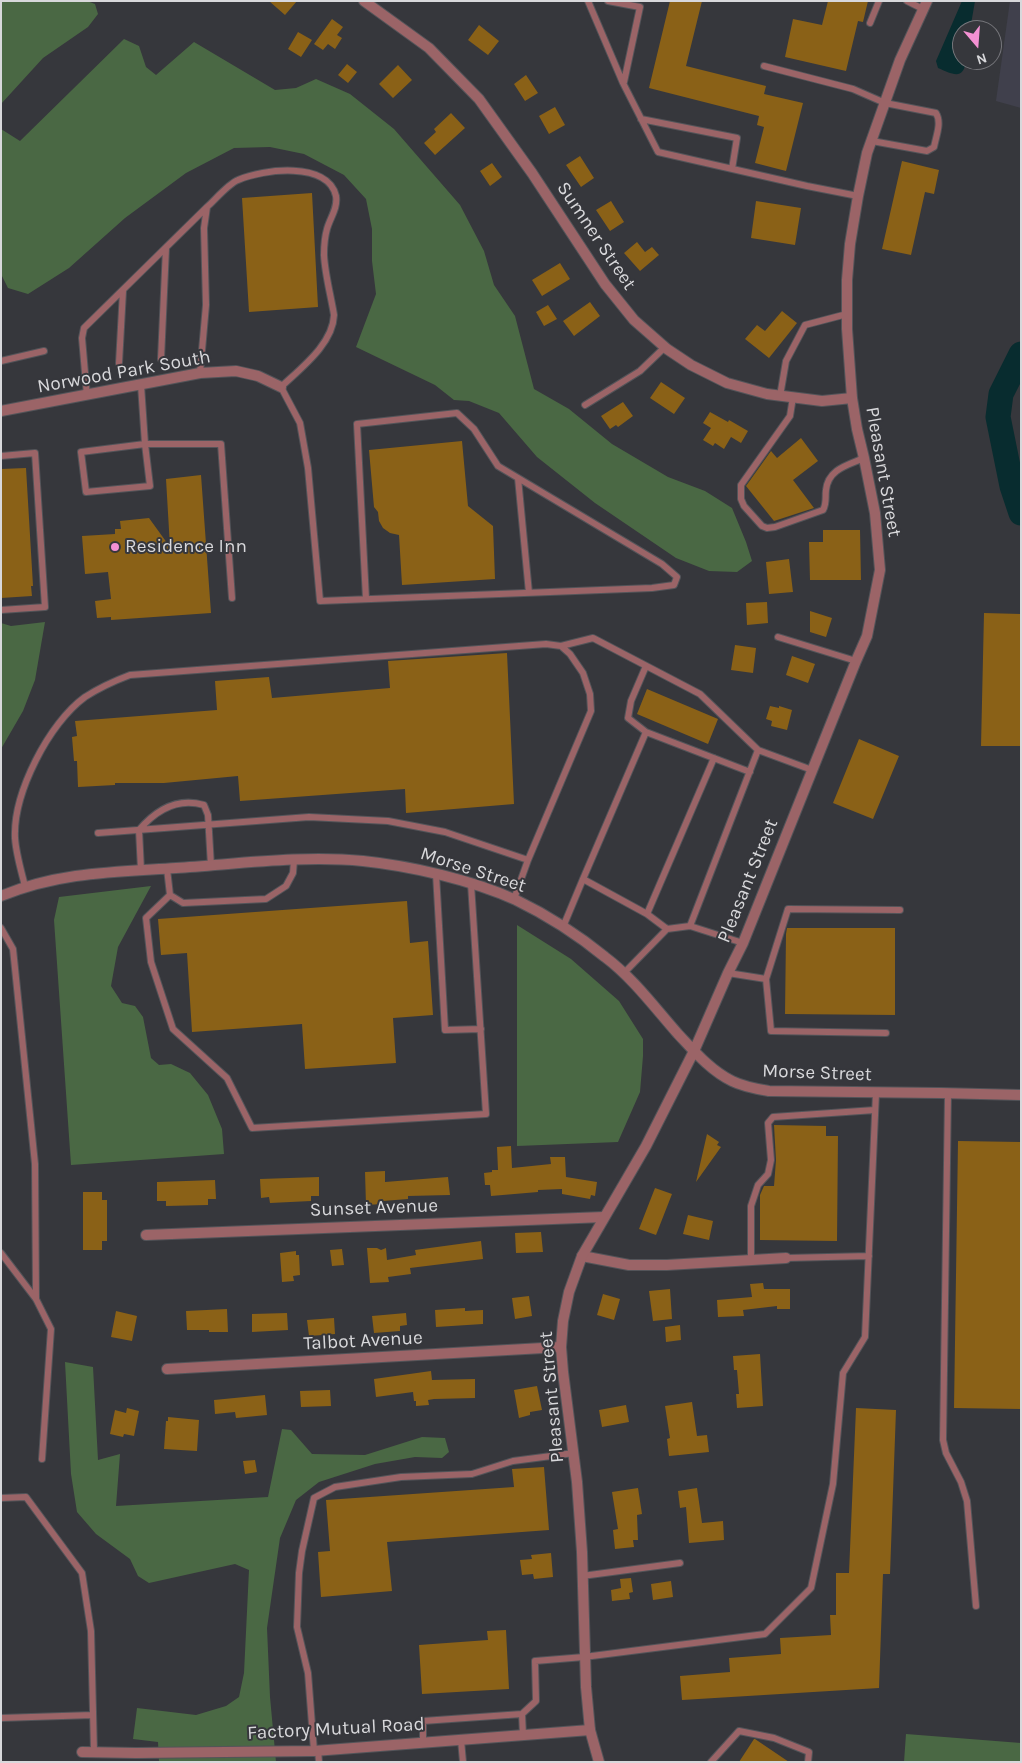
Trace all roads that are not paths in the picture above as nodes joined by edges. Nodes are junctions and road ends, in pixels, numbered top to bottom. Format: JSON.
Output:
{"nodes":[{"id":1,"x":364,"y":1,"type":"edge"},
{"id":2,"x":588,"y":1,"type":"edge"},
{"id":3,"x":608,"y":1,"type":"edge"},
{"id":4,"x":879,"y":1,"type":"edge"},
{"id":5,"x":907,"y":1,"type":"edge"},
{"id":6,"x":925,"y":5,"type":"edge"},
{"id":7,"x":870,"y":23,"type":"dead end"},
{"id":8,"x":764,"y":66,"type":"dead end"},
{"id":9,"x":624,"y":83,"type":"junction"},
{"id":10,"x":885,"y":103,"type":"junction"},
{"id":11,"x":641,"y":119,"type":"junction"},
{"id":12,"x":872,"y":141,"type":"junction"},
{"id":13,"x":732,"y":169,"type":"junction"},
{"id":14,"x":858,"y":196,"type":"junction"},
{"id":15,"x":207,"y":207,"type":"junction"},
{"id":16,"x":166,"y":248,"type":"junction"},
{"id":17,"x":123,"y":291,"type":"junction"},
{"id":18,"x":847,"y":314,"type":"junction"},
{"id":19,"x":665,"y":347,"type":"junction"},
{"id":20,"x":44,"y":351,"type":"dead end"},
{"id":21,"x":161,"y":359,"type":"dead end"},
{"id":22,"x":1,"y":361,"type":"edge"},
{"id":23,"x":119,"y":363,"type":"dead end"},
{"id":24,"x":200,"y":373,"type":"junction"},
{"id":25,"x":141,"y":385,"type":"junction"},
{"id":26,"x":281,"y":387,"type":"junction"},
{"id":27,"x":87,"y":396,"type":"junction"},
{"id":28,"x":780,"y":396,"type":"junction"},
{"id":29,"x":793,"y":397,"type":"junction"},
{"id":30,"x":852,"y":398,"type":"junction"},
{"id":31,"x":585,"y":405,"type":"dead end"},
{"id":32,"x":1,"y":411,"type":"edge"},
{"id":33,"x":145,"y":444,"type":"junction"},
{"id":34,"x":1,"y":456,"type":"edge"},
{"id":35,"x":864,"y":458,"type":"junction"},
{"id":36,"x":518,"y":478,"type":"junction"},
{"id":37,"x":529,"y":593,"type":"junction"},
{"id":38,"x":232,"y":598,"type":"dead end"},
{"id":39,"x":366,"y":599,"type":"junction"},
{"id":40,"x":1,"y":610,"type":"edge"},
{"id":41,"x":778,"y":637,"type":"dead end"},
{"id":42,"x":561,"y":646,"type":"junction"},
{"id":43,"x":856,"y":660,"type":"junction"},
{"id":44,"x":646,"y":666,"type":"junction"},
{"id":45,"x":646,"y":732,"type":"junction"},
{"id":46,"x":758,"y":750,"type":"junction"},
{"id":47,"x":714,"y":758,"type":"junction"},
{"id":48,"x":812,"y":770,"type":"junction"},
{"id":49,"x":750,"y":772,"type":"junction"},
{"id":50,"x":208,"y":825,"type":"junction"},
{"id":51,"x":139,"y":830,"type":"junction"},
{"id":52,"x":98,"y":833,"type":"dead end"},
{"id":53,"x":294,"y":860,"type":"junction"},
{"id":54,"x":528,"y":860,"type":"junction"},
{"id":55,"x":211,"y":866,"type":"junction"},
{"id":56,"x":167,"y":869,"type":"junction"},
{"id":57,"x":141,"y":870,"type":"junction"},
{"id":58,"x":436,"y":874,"type":"junction"},
{"id":59,"x":583,"y":879,"type":"junction"},
{"id":60,"x":471,"y":884,"type":"junction"},
{"id":61,"x":25,"y":886,"type":"junction"},
{"id":62,"x":1,"y":896,"type":"edge"},
{"id":63,"x":170,"y":896,"type":"junction"},
{"id":64,"x":514,"y":899,"type":"junction"},
{"id":65,"x":900,"y":910,"type":"dead end"},
{"id":66,"x":647,"y":914,"type":"junction"},
{"id":67,"x":690,"y":926,"type":"junction"},
{"id":68,"x":563,"y":927,"type":"junction"},
{"id":69,"x":1,"y":928,"type":"edge"},
{"id":70,"x":667,"y":929,"type":"junction"},
{"id":71,"x":743,"y":943,"type":"junction"},
{"id":72,"x":624,"y":973,"type":"junction"},
{"id":73,"x":728,"y":973,"type":"junction"},
{"id":74,"x":766,"y":979,"type":"junction"},
{"id":75,"x":480,"y":1029,"type":"junction"},
{"id":76,"x":886,"y":1033,"type":"dead end"},
{"id":77,"x":694,"y":1051,"type":"junction"},
{"id":78,"x":876,"y":1092,"type":"junction"},
{"id":79,"x":948,"y":1093,"type":"junction"},
{"id":80,"x":1021,"y":1095,"type":"edge"},
{"id":81,"x":875,"y":1110,"type":"junction"},
{"id":82,"x":604,"y":1217,"type":"junction"},
{"id":83,"x":146,"y":1234,"type":"dead end"},
{"id":84,"x":1,"y":1253,"type":"edge"},
{"id":85,"x":582,"y":1256,"type":"junction"},
{"id":86,"x":868,"y":1256,"type":"junction"},
{"id":87,"x":786,"y":1258,"type":"joint"},
{"id":88,"x":751,"y":1260,"type":"junction"},
{"id":89,"x":36,"y":1299,"type":"junction"},
{"id":90,"x":562,"y":1347,"type":"junction"},
{"id":91,"x":167,"y":1369,"type":"dead end"},
{"id":92,"x":574,"y":1453,"type":"junction"},
{"id":93,"x":42,"y":1460,"type":"dead end"},
{"id":94,"x":1,"y":1498,"type":"edge"},
{"id":95,"x":680,"y":1563,"type":"dead end"},
{"id":96,"x":582,"y":1576,"type":"junction"},
{"id":97,"x":976,"y":1606,"type":"dead end"},
{"id":98,"x":584,"y":1657,"type":"junction"},
{"id":99,"x":522,"y":1714,"type":"junction"},
{"id":100,"x":93,"y":1715,"type":"junction"},
{"id":101,"x":1,"y":1718,"type":"edge"},
{"id":102,"x":590,"y":1730,"type":"junction"},
{"id":103,"x":523,"y":1735,"type":"junction"},
{"id":104,"x":461,"y":1740,"type":"junction"},
{"id":105,"x":423,"y":1743,"type":"junction"},
{"id":106,"x":316,"y":1750,"type":"junction"},
{"id":107,"x":82,"y":1752,"type":"dead end"},
{"id":108,"x":94,"y":1752,"type":"junction"},
{"id":109,"x":145,"y":1757,"type":"edge"},
{"id":110,"x":319,"y":1762,"type":"edge"},
{"id":111,"x":463,"y":1762,"type":"edge"},
{"id":112,"x":599,"y":1762,"type":"edge"},
{"id":113,"x":711,"y":1762,"type":"edge"},
{"id":114,"x":808,"y":1762,"type":"edge"}],
"edges":[{"from":1,"to":19,"type":"street","name":"Sumner Street"},
{"from":2,"to":9,"type":"lane"},
{"from":3,"to":9,"type":"lane"},
{"from":4,"to":7,"type":"lane"},
{"from":5,"to":6,"type":"lane"},
{"from":6,"to":10,"type":"street","name":"Pleasant Street"},
{"from":8,"to":10,"type":"lane"},
{"from":9,"to":11,"type":"lane"},
{"from":10,"to":12,"type":"street","name":"Pleasant Street"},
{"from":10,"to":12,"type":"lane"},
{"from":11,"to":13,"type":"lane"},
{"from":11,"to":13,"type":"lane"},
{"from":12,"to":14,"type":"street","name":"Pleasant Street"},
{"from":13,"to":14,"type":"lane"},
{"from":14,"to":18,"type":"street","name":"Pleasant Street"},
{"from":15,"to":16,"type":"lane"},
{"from":15,"to":24,"type":"lane"},
{"from":15,"to":26,"type":"lane"},
{"from":16,"to":17,"type":"lane"},
{"from":16,"to":21,"type":"lane"},
{"from":17,"to":23,"type":"lane"},
{"from":17,"to":27,"type":"lane"},
{"from":18,"to":28,"type":"lane"},
{"from":18,"to":30,"type":"street","name":"Pleasant Street"},
{"from":19,"to":28,"type":"street","name":"Sumner Street"},
{"from":19,"to":31,"type":"lane"},
{"from":20,"to":22,"type":"lane"},
{"from":24,"to":25,"type":"street","name":"Norwood Park South"},
{"from":24,"to":26,"type":"street","name":"Norwood Park South"},
{"from":25,"to":27,"type":"street","name":"Norwood Park South"},
{"from":25,"to":33,"type":"lane"},
{"from":26,"to":39,"type":"lane"},
{"from":27,"to":32,"type":"street","name":"Norwood Park South"},
{"from":28,"to":29,"type":"street","name":"Sumner Street"},
{"from":29,"to":30,"type":"street","name":"Sumner Street"},
{"from":29,"to":35,"type":"lane"},
{"from":30,"to":35,"type":"street","name":"Pleasant Street"},
{"from":33,"to":33,"type":"lane"},
{"from":33,"to":38,"type":"lane"},
{"from":34,"to":40,"type":"lane"},
{"from":35,"to":43,"type":"street","name":"Pleasant Street"},
{"from":36,"to":37,"type":"lane"},
{"from":36,"to":37,"type":"lane"},
{"from":36,"to":39,"type":"lane"},
{"from":37,"to":39,"type":"lane"},
{"from":41,"to":43,"type":"lane"},
{"from":42,"to":44,"type":"lane"},
{"from":42,"to":54,"type":"lane"},
{"from":42,"to":61,"type":"lane"},
{"from":43,"to":48,"type":"street","name":"Pleasant Street"},
{"from":44,"to":45,"type":"lane"},
{"from":44,"to":46,"type":"lane"},
{"from":45,"to":47,"type":"lane"},
{"from":45,"to":59,"type":"lane"},
{"from":46,"to":48,"type":"lane"},
{"from":46,"to":49,"type":"lane"},
{"from":47,"to":49,"type":"lane"},
{"from":47,"to":66,"type":"lane"},
{"from":48,"to":71,"type":"street","name":"Pleasant Street"},
{"from":49,"to":67,"type":"lane"},
{"from":50,"to":51,"type":"lane"},
{"from":50,"to":51,"type":"lane"},
{"from":50,"to":54,"type":"lane"},
{"from":50,"to":55,"type":"lane"},
{"from":51,"to":52,"type":"lane"},
{"from":51,"to":57,"type":"lane"},
{"from":53,"to":55,"type":"street","name":"Morse Street"},
{"from":53,"to":58,"type":"street","name":"Morse Street"},
{"from":53,"to":63,"type":"lane"},
{"from":54,"to":64,"type":"lane"},
{"from":55,"to":56,"type":"street","name":"Morse Street"},
{"from":56,"to":57,"type":"street","name":"Morse Street"},
{"from":56,"to":63,"type":"lane"},
{"from":57,"to":61,"type":"street","name":"Morse Street"},
{"from":58,"to":60,"type":"street","name":"Morse Street"},
{"from":58,"to":75,"type":"lane"},
{"from":59,"to":66,"type":"lane"},
{"from":59,"to":68,"type":"lane"},
{"from":60,"to":64,"type":"street","name":"Morse Street"},
{"from":60,"to":75,"type":"lane"},
{"from":61,"to":62,"type":"street","name":"Morse Street"},
{"from":63,"to":75,"type":"lane"},
{"from":64,"to":68,"type":"street","name":"Morse Street"},
{"from":65,"to":74,"type":"lane"},
{"from":66,"to":70,"type":"lane"},
{"from":67,"to":70,"type":"lane"},
{"from":67,"to":71,"type":"lane"},
{"from":68,"to":72,"type":"street","name":"Morse Street"},
{"from":69,"to":89,"type":"lane"},
{"from":70,"to":72,"type":"lane"},
{"from":71,"to":73,"type":"street","name":"Pleasant Street"},
{"from":72,"to":77,"type":"street","name":"Morse Street"},
{"from":73,"to":74,"type":"lane"},
{"from":73,"to":77,"type":"street","name":"Pleasant Street"},
{"from":74,"to":76,"type":"lane"},
{"from":77,"to":78,"type":"street","name":"Morse Street"},
{"from":77,"to":82,"type":"street","name":"Pleasant Street"},
{"from":78,"to":79,"type":"street","name":"Morse Street"},
{"from":78,"to":81,"type":"lane"},
{"from":79,"to":80,"type":"street","name":"Morse Street"},
{"from":79,"to":97,"type":"lane"},
{"from":81,"to":86,"type":"lane"},
{"from":81,"to":88,"type":"lane"},
{"from":82,"to":83,"type":"street","name":"Sunset Avenue"},
{"from":82,"to":85,"type":"street","name":"Pleasant Street"},
{"from":84,"to":89,"type":"lane"},
{"from":85,"to":88,"type":"street"},
{"from":85,"to":90,"type":"street","name":"Pleasant Street"},
{"from":86,"to":87,"type":"lane"},
{"from":86,"to":98,"type":"lane"},
{"from":87,"to":88,"type":"street"},
{"from":89,"to":93,"type":"lane"},
{"from":90,"to":91,"type":"street","name":"Talbot Avenue"},
{"from":90,"to":92,"type":"street","name":"Pleasant Street"},
{"from":92,"to":96,"type":"street","name":"Pleasant Street"},
{"from":92,"to":106,"type":"lane"},
{"from":94,"to":100,"type":"lane"},
{"from":95,"to":96,"type":"lane"},
{"from":96,"to":98,"type":"street","name":"Pleasant Street"},
{"from":98,"to":99,"type":"lane"},
{"from":98,"to":102,"type":"street","name":"Pleasant Street"},
{"from":99,"to":103,"type":"lane"},
{"from":99,"to":105,"type":"lane"},
{"from":100,"to":101,"type":"lane"},
{"from":100,"to":108,"type":"lane"},
{"from":102,"to":103,"type":"street","name":"Factory Mutual Road"},
{"from":102,"to":112,"type":"street","name":"Pleasant Street"},
{"from":103,"to":104,"type":"street","name":"Factory Mutual Road"},
{"from":104,"to":105,"type":"street","name":"Factory Mutual Road"},
{"from":104,"to":111,"type":"lane"},
{"from":105,"to":106,"type":"street","name":"Factory Mutual Road"},
{"from":106,"to":109,"type":"street","name":"Factory Mutual Road"},
{"from":106,"to":110,"type":"lane"},
{"from":107,"to":108,"type":"street","name":"Factory Mutual Road"},
{"from":108,"to":109,"type":"street","name":"Factory Mutual Road"},
{"from":113,"to":114,"type":"lane"}]}
